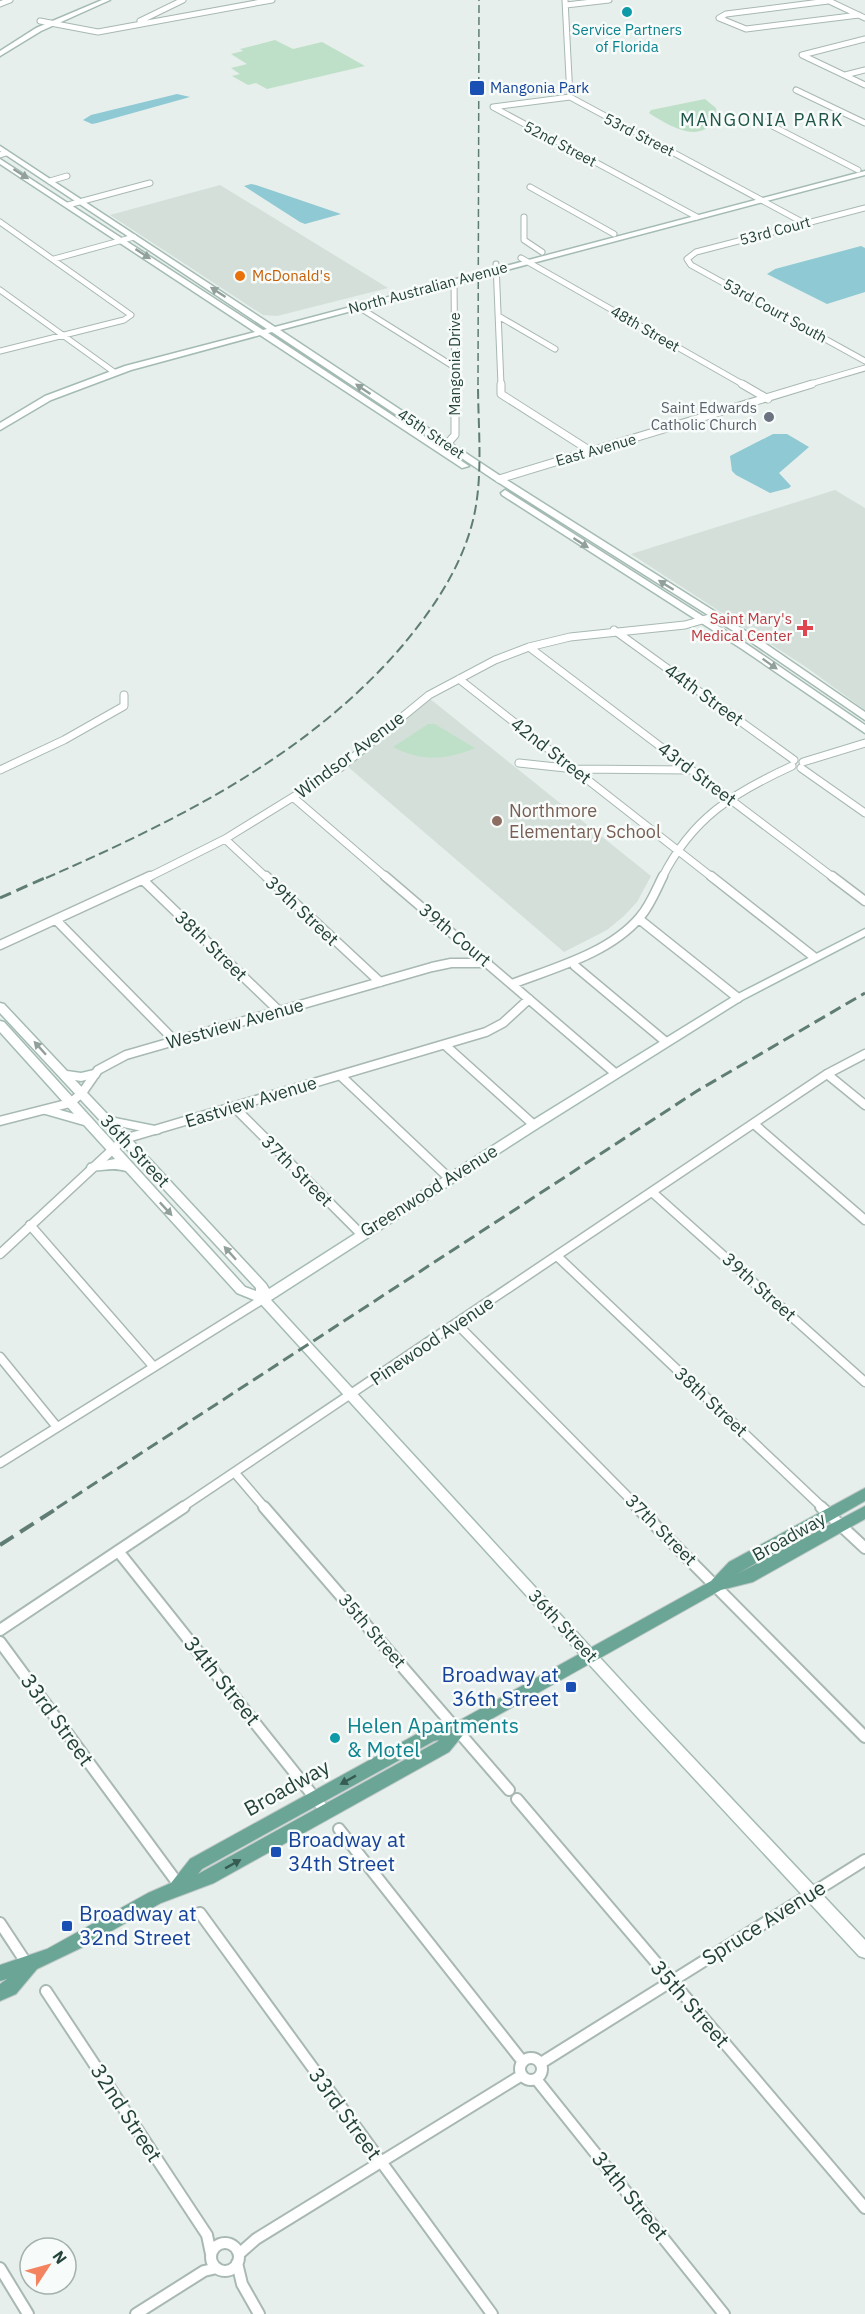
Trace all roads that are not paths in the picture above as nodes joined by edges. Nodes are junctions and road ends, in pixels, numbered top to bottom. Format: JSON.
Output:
{"nodes":[{"id":1,"x":10,"y":0,"type":"edge"},
{"id":2,"x":92,"y":0,"type":"edge"},
{"id":3,"x":107,"y":0,"type":"edge"},
{"id":4,"x":183,"y":0,"type":"edge"},
{"id":5,"x":272,"y":0,"type":"edge"},
{"id":6,"x":609,"y":0,"type":"edge"},
{"id":7,"x":827,"y":0,"type":"edge"},
{"id":8,"x":255,"y":2,"type":"edge"},
{"id":9,"x":566,"y":3,"type":"edge"},
{"id":10,"x":0,"y":4,"type":"edge"},
{"id":11,"x":859,"y":15,"type":"junction"},
{"id":12,"x":865,"y":18,"type":"edge"},
{"id":13,"x":40,"y":21,"type":"junction"},
{"id":14,"x":50,"y":23,"type":"junction"},
{"id":15,"x":126,"y":27,"type":"junction"},
{"id":16,"x":865,"y":39,"type":"edge"},
{"id":17,"x":0,"y":44,"type":"edge"},
{"id":18,"x":0,"y":54,"type":"edge"},
{"id":19,"x":865,"y":70,"type":"edge"},
{"id":20,"x":845,"y":75,"type":"junction"},
{"id":21,"x":865,"y":85,"type":"edge"},
{"id":22,"x":796,"y":90,"type":"dead end"},
{"id":23,"x":570,"y":97,"type":"junction"},
{"id":24,"x":753,"y":116,"type":"dead end"},
{"id":25,"x":865,"y":123,"type":"edge"},
{"id":26,"x":2,"y":152,"type":"edge"},
{"id":27,"x":0,"y":160,"type":"edge"},
{"id":28,"x":863,"y":170,"type":"edge"},
{"id":29,"x":67,"y":176,"type":"dead end"},
{"id":30,"x":50,"y":181,"type":"junction"},
{"id":31,"x":150,"y":183,"type":"dead end"},
{"id":32,"x":530,"y":188,"type":"dead end"},
{"id":33,"x":761,"y":198,"type":"junction"},
{"id":34,"x":81,"y":202,"type":"junction"},
{"id":35,"x":68,"y":205,"type":"junction"},
{"id":36,"x":865,"y":208,"type":"edge"},
{"id":37,"x":694,"y":215,"type":"junction"},
{"id":38,"x":524,"y":217,"type":"dead end"},
{"id":39,"x":0,"y":222,"type":"edge"},
{"id":40,"x":808,"y":222,"type":"junction"},
{"id":41,"x":614,"y":234,"type":"junction"},
{"id":42,"x":134,"y":237,"type":"junction"},
{"id":43,"x":122,"y":240,"type":"junction"},
{"id":44,"x":593,"y":242,"type":"junction"},
{"id":45,"x":542,"y":252,"type":"junction"},
{"id":46,"x":54,"y":259,"type":"junction"},
{"id":47,"x":687,"y":259,"type":"joint"},
{"id":48,"x":525,"y":260,"type":"junction"},
{"id":49,"x":497,"y":267,"type":"junction"},
{"id":50,"x":454,"y":281,"type":"junction"},
{"id":51,"x":0,"y":290,"type":"edge"},
{"id":52,"x":357,"y":306,"type":"junction"},
{"id":53,"x":501,"y":317,"type":"junction"},
{"id":54,"x":264,"y":328,"type":"junction"},
{"id":55,"x":64,"y":336,"type":"junction"},
{"id":56,"x":555,"y":349,"type":"dead end"},
{"id":57,"x":0,"y":351,"type":"edge"},
{"id":58,"x":865,"y":361,"type":"edge"},
{"id":59,"x":456,"y":368,"type":"junction"},
{"id":60,"x":865,"y":368,"type":"edge"},
{"id":61,"x":111,"y":369,"type":"junction"},
{"id":62,"x":768,"y":399,"type":"junction"},
{"id":63,"x":0,"y":418,"type":"edge"},
{"id":64,"x":0,"y":427,"type":"edge"},
{"id":65,"x":447,"y":444,"type":"junction"},
{"id":66,"x":592,"y":452,"type":"junction"},
{"id":67,"x":499,"y":479,"type":"junction"},
{"id":68,"x":716,"y":616,"type":"junction"},
{"id":69,"x":704,"y":620,"type":"junction"},
{"id":70,"x":614,"y":630,"type":"junction"},
{"id":71,"x":529,"y":647,"type":"junction"},
{"id":72,"x":459,"y":679,"type":"junction"},
{"id":73,"x":124,"y":695,"type":"dead end"},
{"id":74,"x":865,"y":717,"type":"edge"},
{"id":75,"x":865,"y":730,"type":"edge"},
{"id":76,"x":865,"y":743,"type":"edge"},
{"id":77,"x":519,"y":763,"type":"dead end"},
{"id":78,"x":793,"y":763,"type":"junction"},
{"id":79,"x":802,"y":765,"type":"junction"},
{"id":80,"x":575,"y":769,"type":"junction"},
{"id":81,"x":0,"y":770,"type":"edge"},
{"id":82,"x":691,"y":770,"type":"junction"},
{"id":83,"x":294,"y":798,"type":"junction"},
{"id":84,"x":729,"y":798,"type":"junction"},
{"id":85,"x":865,"y":813,"type":"edge"},
{"id":86,"x":225,"y":839,"type":"junction"},
{"id":87,"x":677,"y":849,"type":"junction"},
{"id":88,"x":143,"y":880,"type":"junction"},
{"id":89,"x":865,"y":901,"type":"edge"},
{"id":90,"x":639,"y":919,"type":"junction"},
{"id":91,"x":56,"y":920,"type":"junction"},
{"id":92,"x":865,"y":932,"type":"edge"},
{"id":93,"x":0,"y":945,"type":"edge"},
{"id":94,"x":814,"y":957,"type":"junction"},
{"id":95,"x":488,"y":963,"type":"junction"},
{"id":96,"x":575,"y":966,"type":"dead end"},
{"id":97,"x":380,"y":982,"type":"junction"},
{"id":98,"x":512,"y":984,"type":"junction"},
{"id":99,"x":738,"y":998,"type":"junction"},
{"id":100,"x":530,"y":999,"type":"junction"},
{"id":101,"x":0,"y":1006,"type":"edge"},
{"id":102,"x":279,"y":1011,"type":"junction"},
{"id":103,"x":0,"y":1025,"type":"edge"},
{"id":104,"x":174,"y":1041,"type":"junction"},
{"id":105,"x":666,"y":1042,"type":"junction"},
{"id":106,"x":445,"y":1044,"type":"junction"},
{"id":107,"x":865,"y":1054,"type":"edge"},
{"id":108,"x":615,"y":1073,"type":"junction"},
{"id":109,"x":64,"y":1074,"type":"junction"},
{"id":110,"x":94,"y":1074,"type":"junction"},
{"id":111,"x":827,"y":1074,"type":"junction"},
{"id":112,"x":341,"y":1076,"type":"junction"},
{"id":113,"x":82,"y":1094,"type":"junction"},
{"id":114,"x":69,"y":1103,"type":"junction"},
{"id":115,"x":865,"y":1106,"type":"edge"},
{"id":116,"x":234,"y":1107,"type":"junction"},
{"id":117,"x":46,"y":1110,"type":"junction"},
{"id":118,"x":105,"y":1119,"type":"junction"},
{"id":119,"x":0,"y":1121,"type":"edge"},
{"id":120,"x":86,"y":1121,"type":"junction"},
{"id":121,"x":754,"y":1124,"type":"junction"},
{"id":122,"x":534,"y":1125,"type":"junction"},
{"id":123,"x":156,"y":1130,"type":"junction"},
{"id":124,"x":124,"y":1139,"type":"junction"},
{"id":125,"x":111,"y":1148,"type":"junction"},
{"id":126,"x":93,"y":1167,"type":"junction"},
{"id":127,"x":128,"y":1167,"type":"junction"},
{"id":128,"x":449,"y":1178,"type":"junction"},
{"id":129,"x":652,"y":1192,"type":"junction"},
{"id":130,"x":865,"y":1220,"type":"edge"},
{"id":131,"x":30,"y":1225,"type":"junction"},
{"id":132,"x":361,"y":1234,"type":"junction"},
{"id":133,"x":0,"y":1254,"type":"edge"},
{"id":134,"x":557,"y":1256,"type":"junction"},
{"id":135,"x":263,"y":1299,"type":"junction"},
{"id":136,"x":457,"y":1324,"type":"junction"},
{"id":137,"x":0,"y":1357,"type":"edge"},
{"id":138,"x":153,"y":1366,"type":"junction"},
{"id":139,"x":865,"y":1382,"type":"edge"},
{"id":140,"x":351,"y":1395,"type":"junction"},
{"id":141,"x":57,"y":1427,"type":"junction"},
{"id":142,"x":0,"y":1463,"type":"edge"},
{"id":143,"x":235,"y":1473,"type":"junction"},
{"id":144,"x":865,"y":1494,"type":"edge"},
{"id":145,"x":865,"y":1512,"type":"edge"},
{"id":146,"x":829,"y":1514,"type":"junction"},
{"id":147,"x":842,"y":1526,"type":"junction"},
{"id":148,"x":865,"y":1548,"type":"edge"},
{"id":149,"x":118,"y":1551,"type":"junction"},
{"id":150,"x":717,"y":1585,"type":"junction"},
{"id":151,"x":0,"y":1630,"type":"edge"},
{"id":152,"x":0,"y":1642,"type":"edge"},
{"id":153,"x":591,"y":1656,"type":"junction"},
{"id":154,"x":457,"y":1730,"type":"junction"},
{"id":155,"x":865,"y":1737,"type":"edge"},
{"id":156,"x":321,"y":1805,"type":"junction"},
{"id":157,"x":339,"y":1829,"type":"dead end"},
{"id":158,"x":865,"y":1860,"type":"edge"},
{"id":159,"x":179,"y":1885,"type":"junction"},
{"id":160,"x":811,"y":1893,"type":"junction"},
{"id":161,"x":200,"y":1913,"type":"dead end"},
{"id":162,"x":0,"y":1923,"type":"edge"},
{"id":163,"x":865,"y":1951,"type":"edge"},
{"id":164,"x":29,"y":1967,"type":"junction"},
{"id":165,"x":0,"y":1973,"type":"edge"},
{"id":166,"x":670,"y":1981,"type":"junction"},
{"id":167,"x":46,"y":1991,"type":"dead end"},
{"id":168,"x":0,"y":1993,"type":"edge"},
{"id":169,"x":523,"y":2062,"type":"junction"},
{"id":170,"x":541,"y":2063,"type":"junction"},
{"id":171,"x":522,"y":2075,"type":"junction"},
{"id":172,"x":536,"y":2079,"type":"junction"},
{"id":173,"x":380,"y":2162,"type":"junction"},
{"id":174,"x":865,"y":2208,"type":"edge"},
{"id":175,"x":207,"y":2235,"type":"junction"},
{"id":176,"x":234,"y":2252,"type":"junction"},
{"id":177,"x":216,"y":2263,"type":"junction"},
{"id":178,"x":0,"y":2268,"type":"edge"},
{"id":179,"x":242,"y":2284,"type":"junction"},
{"id":180,"x":28,"y":2314,"type":"edge"},
{"id":181,"x":136,"y":2314,"type":"edge"},
{"id":182,"x":259,"y":2314,"type":"edge"},
{"id":183,"x":492,"y":2314,"type":"edge"},
{"id":184,"x":723,"y":2314,"type":"edge"}],
"edges":[{"from":1,"to":10,"type":"street"},
{"from":2,"to":13,"type":"main road"},
{"from":3,"to":14,"type":"main road"},
{"from":4,"to":15,"type":"street"},
{"from":5,"to":8,"type":"street"},
{"from":6,"to":9,"type":"street"},
{"from":7,"to":11,"type":"street"},
{"from":7,"to":11,"type":"street"},
{"from":8,"to":15,"type":"street"},
{"from":9,"to":23,"type":"street"},
{"from":11,"to":12,"type":"street"},
{"from":13,"to":14,"type":"street"},
{"from":13,"to":17,"type":"main road"},
{"from":14,"to":15,"type":"street"},
{"from":14,"to":18,"type":"main road"},
{"from":16,"to":20,"type":"street"},
{"from":19,"to":20,"type":"street"},
{"from":20,"to":21,"type":"street"},
{"from":22,"to":25,"type":"street"},
{"from":23,"to":33,"type":"street","name":"53rd Street"},
{"from":23,"to":37,"type":"street","name":"52nd Street"},
{"from":24,"to":28,"type":"street"},
{"from":26,"to":30,"type":"main road","name":"45th Street"},
{"from":27,"to":35,"type":"main road","name":"45th Street","one_way":true},
{"from":28,"to":33,"type":"main road","name":"North Australian Avenue"},
{"from":29,"to":30,"type":"street"},
{"from":30,"to":34,"type":"main road","name":"45th Street"},
{"from":31,"to":34,"type":"street"},
{"from":32,"to":41,"type":"street"},
{"from":33,"to":37,"type":"main road","name":"North Australian Avenue"},
{"from":33,"to":40,"type":"street","name":"53rd Street"},
{"from":34,"to":35,"type":"street"},
{"from":34,"to":42,"type":"main road","name":"45th Street"},
{"from":35,"to":43,"type":"main road","name":"45th Street"},
{"from":36,"to":40,"type":"street","name":"53rd Court"},
{"from":37,"to":41,"type":"main road","name":"North Australian Avenue"},
{"from":37,"to":44,"type":"main road","name":"North Australian Avenue"},
{"from":38,"to":45,"type":"street"},
{"from":39,"to":46,"type":"street"},
{"from":40,"to":47,"type":"street","name":"53rd Court"},
{"from":41,"to":44,"type":"main road","name":"North Australian Avenue"},
{"from":42,"to":43,"type":"street"},
{"from":54,"to":42,"type":"main road","name":"45th Street","one_way":true},
{"from":43,"to":46,"type":"street"},
{"from":43,"to":54,"type":"main road","name":"45th Street","one_way":true},
{"from":44,"to":45,"type":"main road","name":"North Australian Avenue"},
{"from":44,"to":48,"type":"main road","name":"North Australian Avenue"},
{"from":45,"to":48,"type":"main road","name":"North Australian Avenue"},
{"from":46,"to":55,"type":"street"},
{"from":47,"to":58,"type":"street","name":"53rd Court South"},
{"from":48,"to":49,"type":"main road","name":"North Australian Avenue"},
{"from":48,"to":62,"type":"street","name":"48th Street"},
{"from":49,"to":50,"type":"main road","name":"North Australian Avenue"},
{"from":49,"to":53,"type":"street"},
{"from":49,"to":54,"type":"main road","name":"North Australian Avenue"},
{"from":50,"to":52,"type":"main road","name":"North Australian Avenue"},
{"from":50,"to":59,"type":"street","name":"Mangonia Drive"},
{"from":51,"to":55,"type":"street"},
{"from":52,"to":54,"type":"main road","name":"North Australian Avenue"},
{"from":52,"to":59,"type":"street"},
{"from":53,"to":56,"type":"street"},
{"from":53,"to":66,"type":"street"},
{"from":54,"to":61,"type":"main road","name":"North Australian Avenue"},
{"from":65,"to":54,"type":"main road","name":"45th Street","one_way":true},
{"from":54,"to":69,"type":"main road","name":"45th Street","one_way":true},
{"from":55,"to":57,"type":"street"},
{"from":55,"to":61,"type":"street"},
{"from":59,"to":65,"type":"street","name":"Mangonia Drive"},
{"from":60,"to":62,"type":"street","name":"East Avenue"},
{"from":61,"to":63,"type":"main road","name":"North Australian Avenue"},
{"from":61,"to":64,"type":"main road","name":"North Australian Avenue"},
{"from":62,"to":66,"type":"street","name":"East Avenue"},
{"from":65,"to":67,"type":"main road","name":"45th Street"},
{"from":66,"to":67,"type":"street","name":"East Avenue"},
{"from":68,"to":67,"type":"main road","name":"45th Street","one_way":true},
{"from":68,"to":69,"type":"street","name":"Windsor Avenue"},
{"from":68,"to":74,"type":"main road","name":"45th Street"},
{"from":69,"to":70,"type":"street","name":"Windsor Avenue"},
{"from":69,"to":75,"type":"main road","name":"45th Street","one_way":true},
{"from":70,"to":71,"type":"street","name":"Windsor Avenue"},
{"from":70,"to":78,"type":"street","name":"44th Street"},
{"from":71,"to":72,"type":"street","name":"Windsor Avenue"},
{"from":71,"to":82,"type":"street","name":"43rd Street"},
{"from":72,"to":80,"type":"street","name":"42nd Street"},
{"from":72,"to":83,"type":"street","name":"Windsor Avenue"},
{"from":73,"to":81,"type":"street"},
{"from":76,"to":79,"type":"street"},
{"from":77,"to":80,"type":"street"},
{"from":78,"to":79,"type":"street"},
{"from":78,"to":84,"type":"street"},
{"from":79,"to":85,"type":"street"},
{"from":80,"to":82,"type":"street"},
{"from":80,"to":87,"type":"street","name":"42nd Street"},
{"from":82,"to":84,"type":"street","name":"43rd Street"},
{"from":83,"to":86,"type":"street","name":"Windsor Avenue"},
{"from":83,"to":95,"type":"street","name":"39th Court"},
{"from":84,"to":87,"type":"street"},
{"from":84,"to":89,"type":"street","name":"43rd Street"},
{"from":86,"to":88,"type":"street","name":"Windsor Avenue"},
{"from":86,"to":97,"type":"street","name":"39th Street"},
{"from":87,"to":90,"type":"street"},
{"from":87,"to":94,"type":"street","name":"42nd Street"},
{"from":88,"to":91,"type":"street","name":"Windsor Avenue"},
{"from":88,"to":102,"type":"street","name":"38th Street"},
{"from":90,"to":98,"type":"street"},
{"from":90,"to":99,"type":"street"},
{"from":91,"to":93,"type":"street","name":"Windsor Avenue"},
{"from":91,"to":104,"type":"street"},
{"from":92,"to":94,"type":"main road","name":"Greenwood Avenue"},
{"from":94,"to":99,"type":"main road","name":"Greenwood Avenue"},
{"from":95,"to":97,"type":"street","name":"Westview Avenue"},
{"from":95,"to":98,"type":"street","name":"39th Court"},
{"from":96,"to":105,"type":"street"},
{"from":97,"to":102,"type":"street","name":"Westview Avenue"},
{"from":98,"to":100,"type":"street","name":"39th Court"},
{"from":99,"to":105,"type":"main road","name":"Greenwood Avenue"},
{"from":100,"to":106,"type":"street","name":"Eastview Avenue"},
{"from":100,"to":108,"type":"street","name":"39th Court"},
{"from":109,"to":101,"type":"main road","name":"36th Street","one_way":true},
{"from":102,"to":104,"type":"street","name":"Westview Avenue"},
{"from":103,"to":114,"type":"main road","name":"36th Street"},
{"from":104,"to":110,"type":"street","name":"Westview Avenue"},
{"from":105,"to":108,"type":"main road","name":"Greenwood Avenue"},
{"from":106,"to":112,"type":"street","name":"Eastview Avenue"},
{"from":106,"to":122,"type":"street"},
{"from":107,"to":111,"type":"street","name":"Pinewood Avenue"},
{"from":108,"to":122,"type":"main road","name":"Greenwood Avenue"},
{"from":109,"to":110,"type":"main road"},
{"from":109,"to":113,"type":"main road","name":"36th Street"},
{"from":110,"to":113,"type":"street","name":"Westview Avenue"},
{"from":111,"to":115,"type":"street"},
{"from":111,"to":121,"type":"street","name":"Pinewood Avenue"},
{"from":112,"to":116,"type":"street","name":"Eastview Avenue"},
{"from":112,"to":128,"type":"street"},
{"from":113,"to":114,"type":"street","name":"Westview Avenue"},
{"from":113,"to":118,"type":"main road","name":"36th Street"},
{"from":114,"to":117,"type":"street","name":"Westview Avenue"},
{"from":114,"to":120,"type":"main road","name":"36th Street"},
{"from":116,"to":123,"type":"street","name":"Eastview Avenue"},
{"from":116,"to":132,"type":"street","name":"37th Street"},
{"from":117,"to":119,"type":"street","name":"Westview Avenue"},
{"from":117,"to":120,"type":"main road"},
{"from":118,"to":123,"type":"main road"},
{"from":118,"to":124,"type":"main road","name":"36th Street"},
{"from":120,"to":125,"type":"main road","name":"36th Street"},
{"from":121,"to":129,"type":"street","name":"Pinewood Avenue"},
{"from":121,"to":130,"type":"street"},
{"from":122,"to":128,"type":"main road","name":"Greenwood Avenue"},
{"from":123,"to":124,"type":"street","name":"Eastview Avenue"},
{"from":124,"to":125,"type":"street","name":"Eastview Avenue"},
{"from":135,"to":124,"type":"main road","name":"36th Street","one_way":true},
{"from":125,"to":126,"type":"street","name":"Eastview Avenue"},
{"from":125,"to":127,"type":"main road","name":"36th Street"},
{"from":126,"to":127,"type":"main road"},
{"from":126,"to":131,"type":"street","name":"Eastview Avenue"},
{"from":127,"to":135,"type":"main road","name":"36th Street","one_way":true},
{"from":128,"to":132,"type":"main road","name":"Greenwood Avenue"},
{"from":129,"to":134,"type":"street","name":"Pinewood Avenue"},
{"from":129,"to":139,"type":"street","name":"39th Street"},
{"from":131,"to":133,"type":"street","name":"Eastview Avenue"},
{"from":131,"to":138,"type":"street"},
{"from":132,"to":135,"type":"main road","name":"Greenwood Avenue"},
{"from":134,"to":136,"type":"street","name":"Pinewood Avenue"},
{"from":134,"to":146,"type":"street","name":"38th Street"},
{"from":135,"to":138,"type":"street","name":"Greenwood Avenue"},
{"from":135,"to":140,"type":"main road","name":"36th Street"},
{"from":136,"to":140,"type":"street","name":"Pinewood Avenue"},
{"from":136,"to":150,"type":"street","name":"37th Street"},
{"from":137,"to":141,"type":"street"},
{"from":138,"to":141,"type":"street","name":"Greenwood Avenue"},
{"from":140,"to":143,"type":"street","name":"Pinewood Avenue"},
{"from":140,"to":153,"type":"main road","name":"36th Street"},
{"from":141,"to":142,"type":"street","name":"Greenwood Avenue"},
{"from":143,"to":149,"type":"street","name":"Pinewood Avenue"},
{"from":143,"to":154,"type":"street","name":"35th Street"},
{"from":144,"to":146,"type":"main road","name":"Broadway"},
{"from":145,"to":147,"type":"main road","name":"Broadway"},
{"from":146,"to":147,"type":"street","name":"38th Street"},
{"from":146,"to":150,"type":"main road","name":"Broadway"},
{"from":147,"to":148,"type":"street","name":"38th Street"},
{"from":147,"to":150,"type":"main road","name":"Broadway"},
{"from":149,"to":151,"type":"street","name":"Pinewood Avenue"},
{"from":149,"to":156,"type":"street","name":"34th Street"},
{"from":150,"to":153,"type":"main road","name":"Broadway"},
{"from":150,"to":155,"type":"street","name":"37th Street"},
{"from":152,"to":159,"type":"street","name":"33rd Street"},
{"from":153,"to":154,"type":"main road","name":"Broadway"},
{"from":153,"to":160,"type":"main road","name":"36th Street"},
{"from":154,"to":156,"type":"main road","name":"Broadway"},
{"from":154,"to":166,"type":"street","name":"35th Street"},
{"from":156,"to":159,"type":"main road","name":"Broadway"},
{"from":157,"to":169,"type":"street"},
{"from":158,"to":160,"type":"street","name":"Spruce Avenue"},
{"from":159,"to":164,"type":"main road","name":"Broadway"},
{"from":160,"to":163,"type":"main road","name":"36th Street"},
{"from":160,"to":166,"type":"street","name":"Spruce Avenue"},
{"from":161,"to":173,"type":"street","name":"33rd Street"},
{"from":162,"to":164,"type":"street"},
{"from":164,"to":165,"type":"main road","name":"Broadway"},
{"from":164,"to":168,"type":"main road","name":"Broadway"},
{"from":166,"to":170,"type":"street","name":"Spruce Avenue"},
{"from":166,"to":174,"type":"street","name":"35th Street"},
{"from":167,"to":175,"type":"street","name":"32nd Street"},
{"from":169,"to":170,"type":"street"},
{"from":169,"to":171,"type":"street"},
{"from":170,"to":172,"type":"street"},
{"from":171,"to":172,"type":"street"},
{"from":171,"to":173,"type":"street"},
{"from":172,"to":184,"type":"street","name":"34th Street"},
{"from":173,"to":176,"type":"street"},
{"from":173,"to":183,"type":"street","name":"33rd Street"},
{"from":175,"to":176,"type":"street"},
{"from":175,"to":177,"type":"street","name":"32nd Street"},
{"from":176,"to":177,"type":"street"},
{"from":176,"to":177,"type":"street"},
{"from":176,"to":179,"type":"street"},
{"from":177,"to":179,"type":"street"},
{"from":177,"to":181,"type":"street"},
{"from":178,"to":180,"type":"street"},
{"from":179,"to":182,"type":"street"}]}
